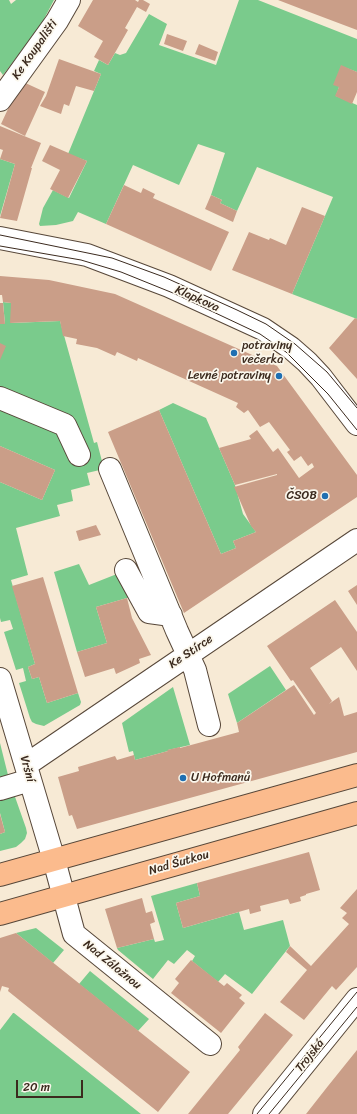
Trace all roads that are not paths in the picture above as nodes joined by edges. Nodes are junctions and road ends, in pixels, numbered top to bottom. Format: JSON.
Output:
{"nodes":[{"id":1,"x":69,"y":0,"type":"edge"},
{"id":2,"x":0,"y":100,"type":"edge"},
{"id":3,"x":0,"y":238,"type":"edge"},
{"id":4,"x":0,"y":398,"type":"edge"},
{"id":5,"x":357,"y":424,"type":"edge"},
{"id":6,"x":79,"y":455,"type":"dead end"},
{"id":7,"x":110,"y":469,"type":"dead end"},
{"id":8,"x":357,"y":540,"type":"edge"},
{"id":9,"x":126,"y":570,"type":"dead end"},
{"id":10,"x":171,"y":615,"type":"junction"},
{"id":11,"x":188,"y":654,"type":"junction"},
{"id":12,"x":0,"y":679,"type":"edge"},
{"id":13,"x":209,"y":725,"type":"dead end"},
{"id":14,"x":28,"y":772,"type":"junction"},
{"id":15,"x":357,"y":775,"type":"edge"},
{"id":16,"x":0,"y":789,"type":"edge"},
{"id":17,"x":357,"y":813,"type":"edge"},
{"id":18,"x":54,"y":860,"type":"junction"},
{"id":19,"x":0,"y":875,"type":"edge"},
{"id":20,"x":64,"y":896,"type":"junction"},
{"id":21,"x":0,"y":914,"type":"edge"},
{"id":22,"x":357,"y":999,"type":"edge"},
{"id":23,"x":210,"y":1044,"type":"dead end"},
{"id":24,"x":264,"y":1114,"type":"edge"}],
"edges":[{"from":1,"to":2,"type":"street","name":"Ke Koupališti"},
{"from":3,"to":5,"type":"street","name":"Klapkova"},
{"from":4,"to":6,"type":"street"},
{"from":7,"to":10,"type":"street"},
{"from":8,"to":11,"type":"street","name":"Ke Stírce"},
{"from":9,"to":10,"type":"street"},
{"from":10,"to":11,"type":"street"},
{"from":11,"to":13,"type":"street"},
{"from":11,"to":14,"type":"street","name":"Ke Stírce"},
{"from":12,"to":14,"type":"street","name":"Vršní"},
{"from":14,"to":16,"type":"street","name":"Ke Stírce"},
{"from":14,"to":18,"type":"street","name":"Vršní"},
{"from":15,"to":18,"type":"main road"},
{"from":17,"to":20,"type":"main road","name":"Nad Šutkou"},
{"from":18,"to":19,"type":"main road"},
{"from":18,"to":20,"type":"street","name":"Nad Záložnou"},
{"from":20,"to":21,"type":"main road","name":"Nad Šutkou"},
{"from":20,"to":23,"type":"street","name":"Nad Záložnou"},
{"from":22,"to":24,"type":"street","name":"Trojská"}]}
